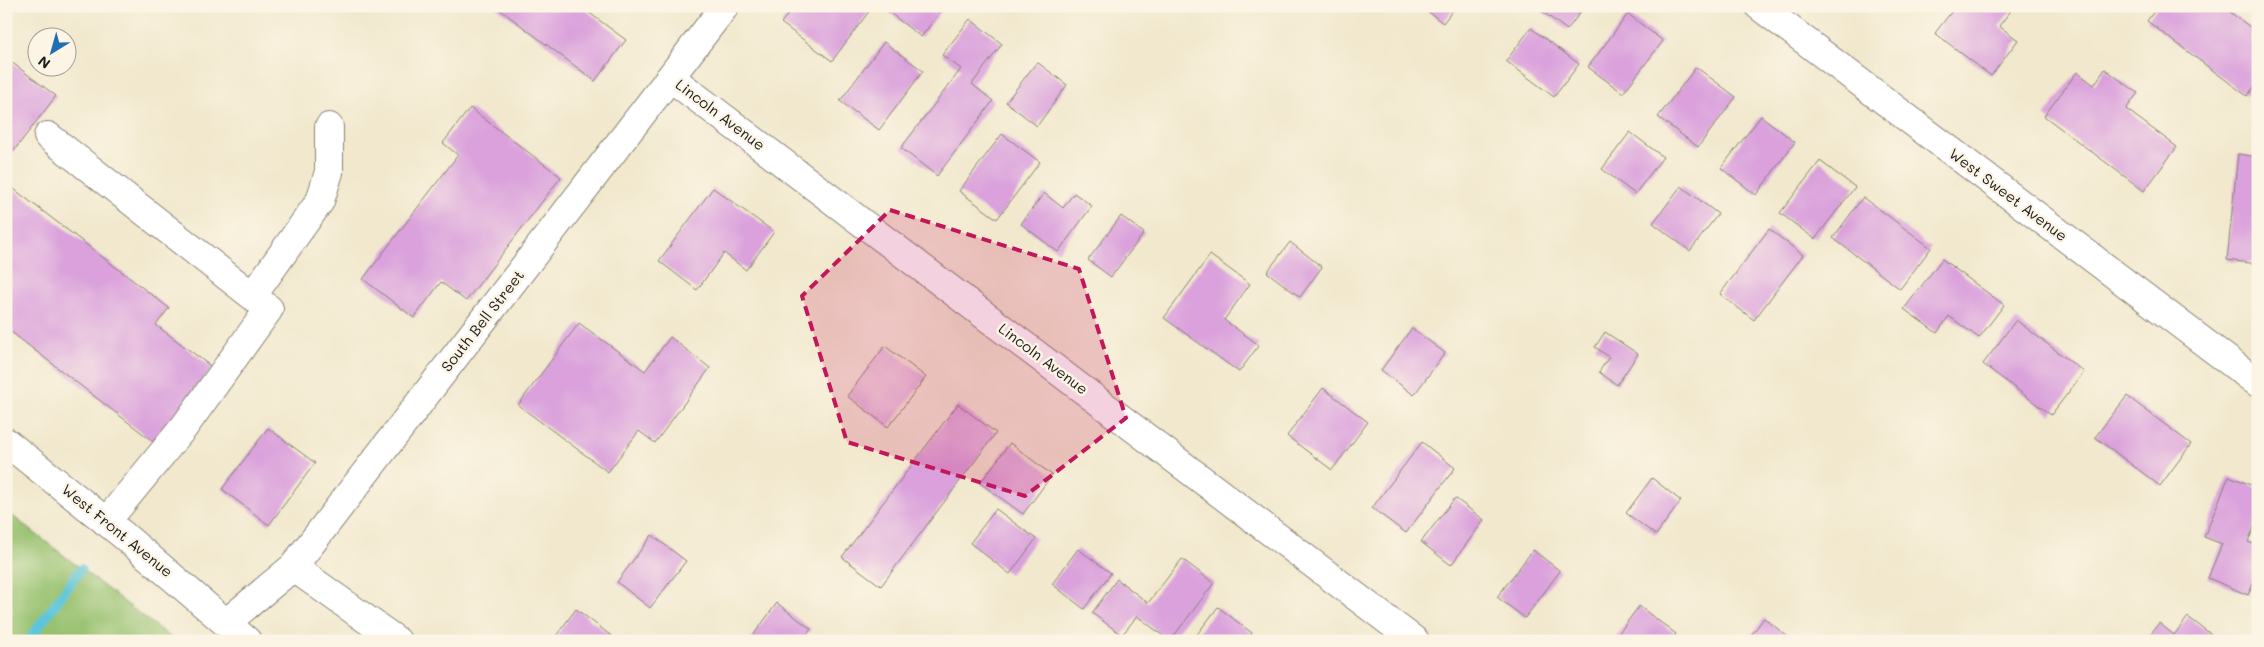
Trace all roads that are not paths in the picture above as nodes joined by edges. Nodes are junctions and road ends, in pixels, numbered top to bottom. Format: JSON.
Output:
{"nodes":[{"id":1,"x":725,"y":6,"type":"edge"},
{"id":2,"x":1759,"y":6,"type":"edge"},
{"id":3,"x":670,"y":78,"type":"junction"},
{"id":4,"x":329,"y":127,"type":"dead end"},
{"id":5,"x":48,"y":136,"type":"dead end"},
{"id":6,"x":253,"y":295,"type":"junction"},
{"id":7,"x":2258,"y":383,"type":"edge"},
{"id":8,"x":6,"y":442,"type":"edge"},
{"id":9,"x":106,"y":522,"type":"junction"},
{"id":10,"x":293,"y":568,"type":"junction"},
{"id":11,"x":224,"y":632,"type":"edge"},
{"id":12,"x":247,"y":641,"type":"edge"},
{"id":13,"x":397,"y":641,"type":"edge"},
{"id":14,"x":1415,"y":641,"type":"edge"}],
"edges":[{"from":1,"to":3,"type":"street","name":"South Bell Street"},
{"from":2,"to":7,"type":"street","name":"West Sweet Avenue"},
{"from":3,"to":10,"type":"street","name":"South Bell Street"},
{"from":3,"to":14,"type":"street","name":"Lincoln Avenue"},
{"from":4,"to":6,"type":"street"},
{"from":5,"to":6,"type":"street"},
{"from":6,"to":9,"type":"street"},
{"from":8,"to":9,"type":"street","name":"West Front Avenue"},
{"from":9,"to":11,"type":"street","name":"West Front Avenue"},
{"from":10,"to":11,"type":"street","name":"South Bell Street"},
{"from":10,"to":13,"type":"street"},
{"from":11,"to":12,"type":"street","name":"West Front Avenue"}]}
